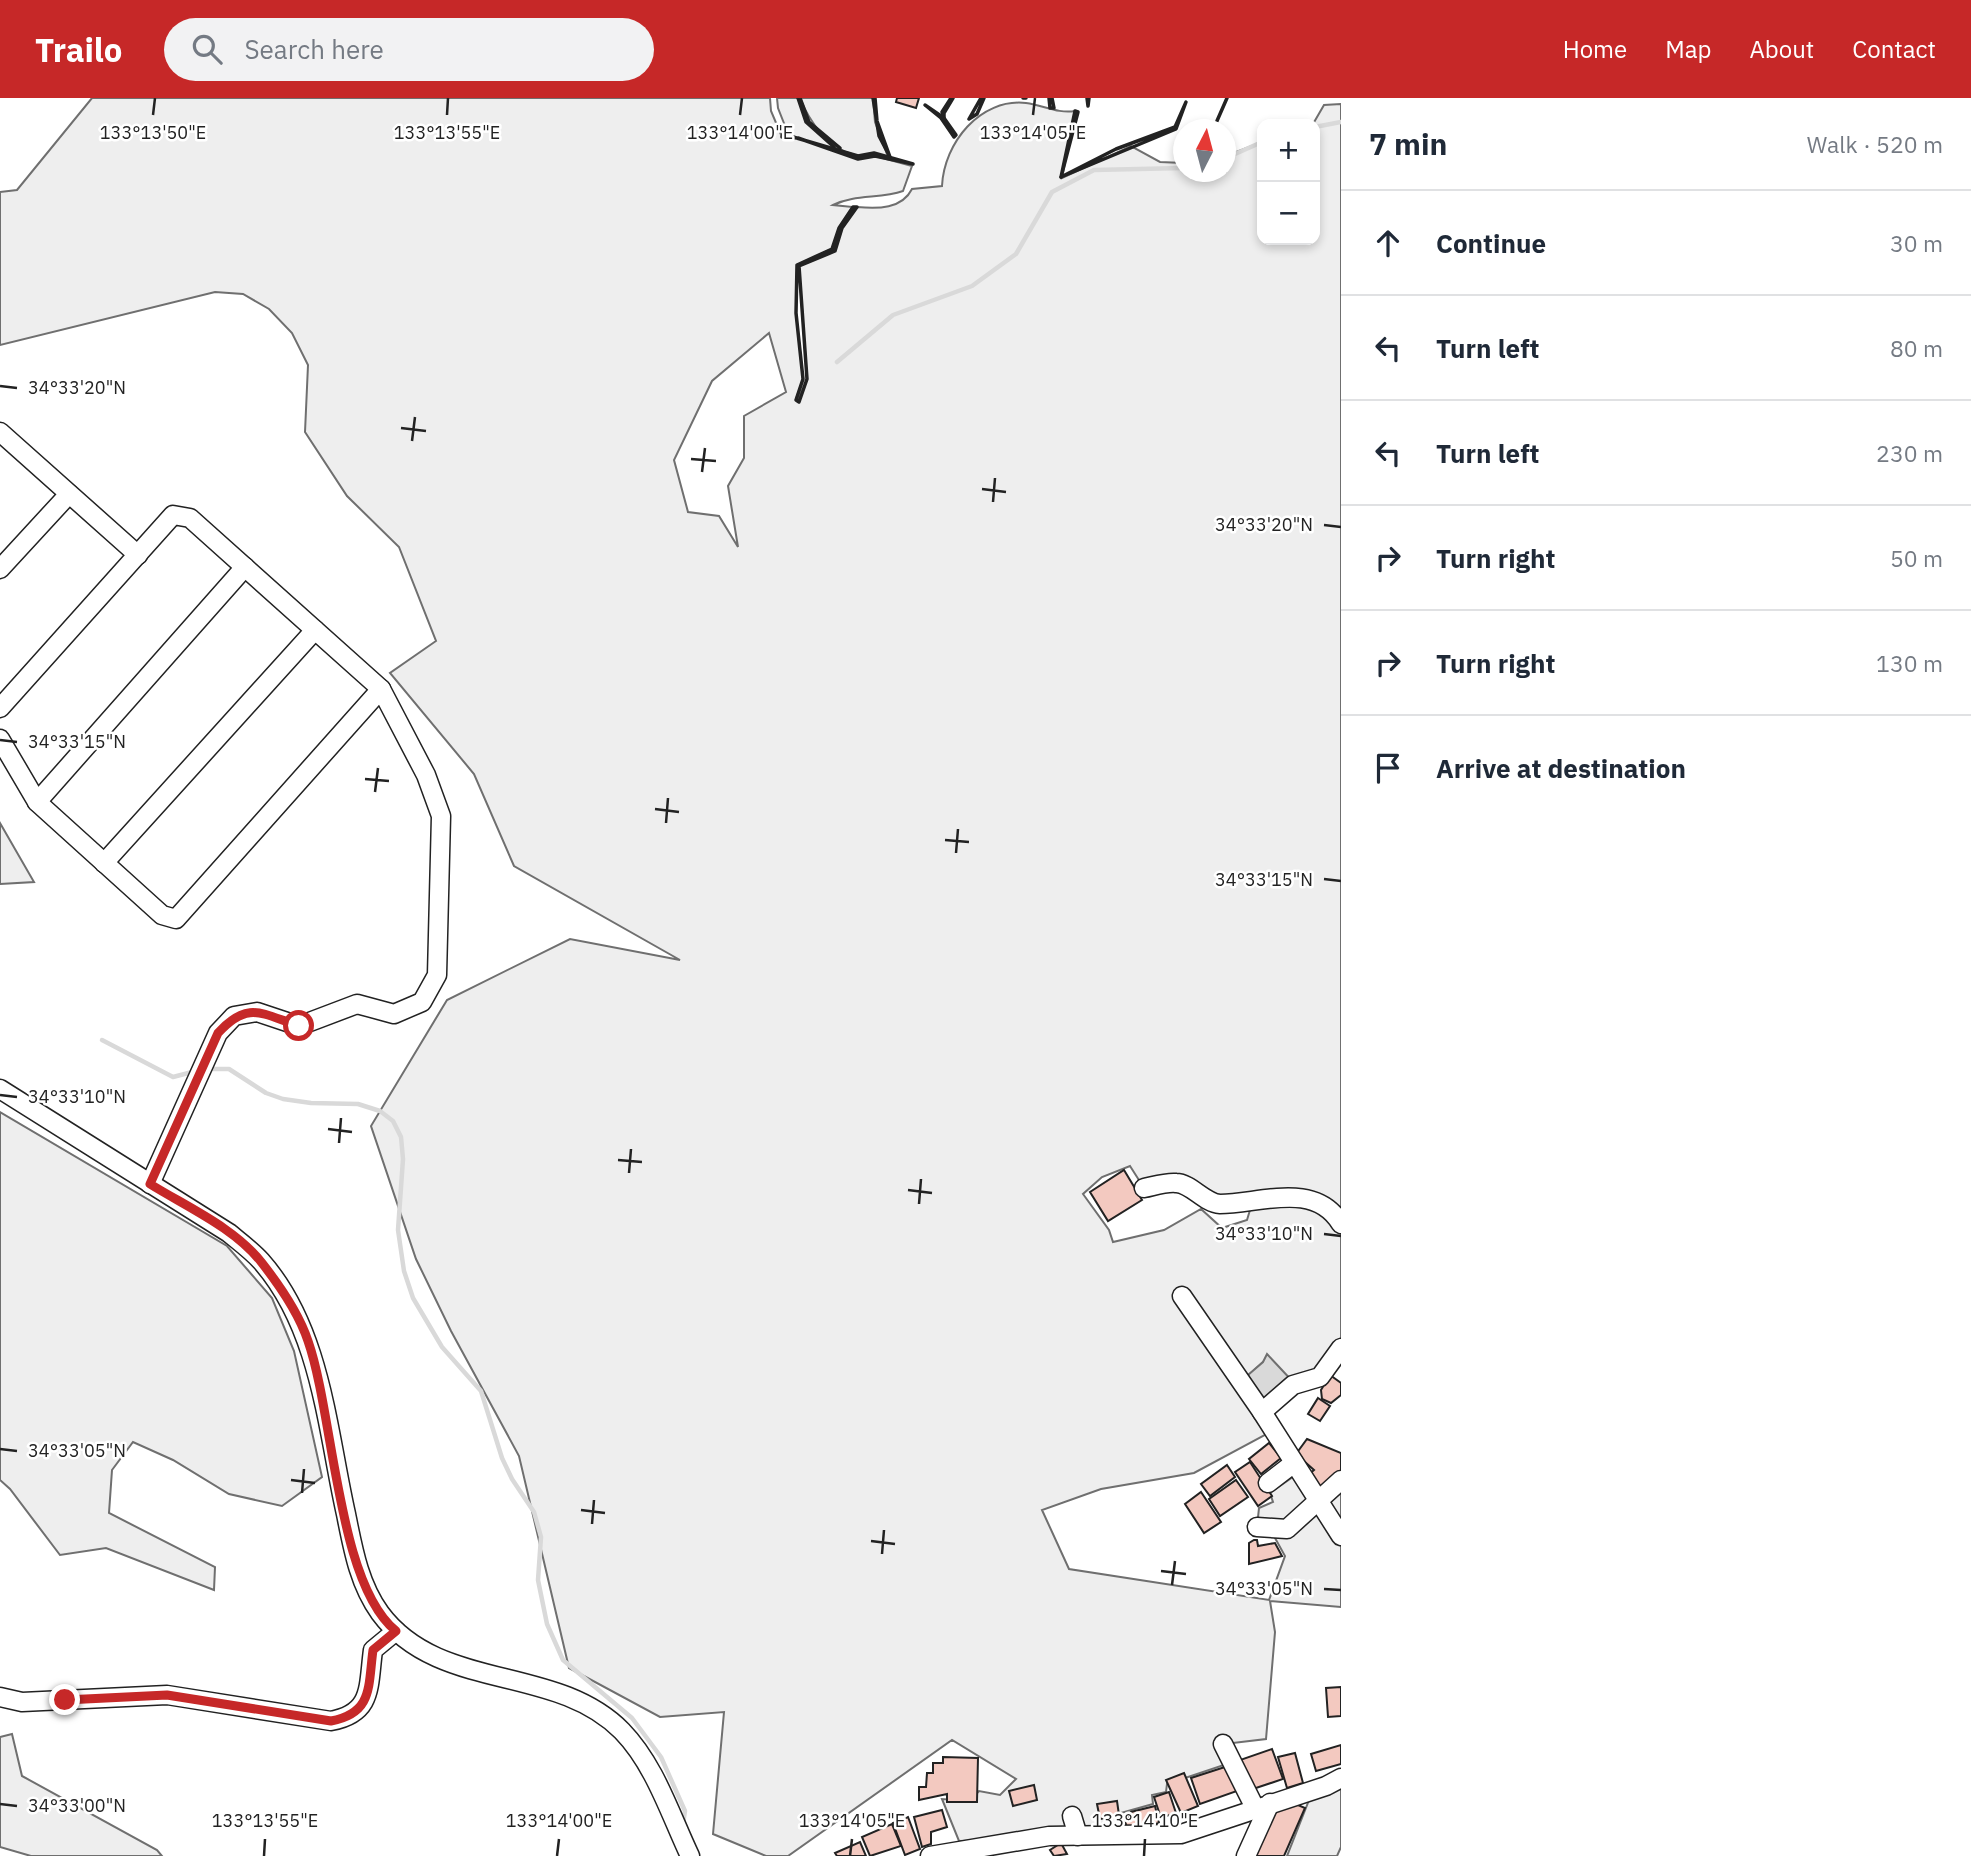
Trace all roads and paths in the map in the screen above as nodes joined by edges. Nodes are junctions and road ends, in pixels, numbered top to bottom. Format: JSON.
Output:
{"nodes":[{"id":1,"x":0,"y":432,"type":"edge"},
{"id":2,"x":69,"y":494,"type":"junction"},
{"id":3,"x":138,"y":555,"type":"junction"},
{"id":4,"x":246,"y":567,"type":"junction"},
{"id":5,"x":0,"y":569,"type":"edge"},
{"id":6,"x":316,"y":630,"type":"junction"},
{"id":7,"x":381,"y":689,"type":"junction"},
{"id":8,"x":0,"y":708,"type":"edge"},
{"id":9,"x":0,"y":739,"type":"edge"},
{"id":10,"x":37,"y":802,"type":"junction"},
{"id":11,"x":104,"y":863,"type":"junction"},
{"id":12,"x":0,"y":1089,"type":"edge"},
{"id":13,"x":150,"y":1184,"type":"junction"},
{"id":14,"x":1144,"y":1188,"type":"dead end"},
{"id":15,"x":1341,"y":1224,"type":"edge"},
{"id":16,"x":1182,"y":1296,"type":"dead end"},
{"id":17,"x":1341,"y":1348,"type":"edge"},
{"id":18,"x":1341,"y":1368,"type":"edge"},
{"id":19,"x":1320,"y":1377,"type":"junction"},
{"id":20,"x":1262,"y":1412,"type":"junction"},
{"id":21,"x":1294,"y":1463,"type":"junction"},
{"id":22,"x":1341,"y":1480,"type":"edge"},
{"id":23,"x":1268,"y":1483,"type":"dead end"},
{"id":24,"x":1318,"y":1500,"type":"junction"},
{"id":25,"x":1257,"y":1527,"type":"dead end"},
{"id":26,"x":1341,"y":1536,"type":"edge"},
{"id":27,"x":396,"y":1631,"type":"junction"},
{"id":28,"x":0,"y":1697,"type":"edge"},
{"id":29,"x":1223,"y":1744,"type":"dead end"},
{"id":30,"x":1341,"y":1778,"type":"edge"},
{"id":31,"x":1263,"y":1806,"type":"junction"},
{"id":32,"x":1072,"y":1816,"type":"dead end"},
{"id":33,"x":1079,"y":1836,"type":"junction"},
{"id":34,"x":690,"y":1856,"type":"edge"},
{"id":35,"x":930,"y":1856,"type":"edge"},
{"id":36,"x":1246,"y":1856,"type":"edge"}],
"edges":[{"from":1,"to":2,"type":"street"},
{"from":2,"to":3,"type":"street"},
{"from":2,"to":5,"type":"street"},
{"from":3,"to":4,"type":"street"},
{"from":3,"to":8,"type":"street"},
{"from":4,"to":6,"type":"street"},
{"from":4,"to":10,"type":"street"},
{"from":6,"to":7,"type":"street"},
{"from":6,"to":11,"type":"street"},
{"from":7,"to":11,"type":"street"},
{"from":7,"to":13,"type":"street"},
{"from":9,"to":10,"type":"street"},
{"from":10,"to":11,"type":"street"},
{"from":12,"to":13,"type":"street"},
{"from":13,"to":27,"type":"street"},
{"from":14,"to":15,"type":"street"},
{"from":16,"to":20,"type":"street"},
{"from":17,"to":19,"type":"street"},
{"from":18,"to":19,"type":"street"},
{"from":19,"to":20,"type":"street"},
{"from":20,"to":21,"type":"street"},
{"from":21,"to":23,"type":"street"},
{"from":21,"to":24,"type":"street"},
{"from":22,"to":24,"type":"street"},
{"from":24,"to":25,"type":"street"},
{"from":24,"to":26,"type":"street"},
{"from":27,"to":28,"type":"street"},
{"from":27,"to":34,"type":"street"},
{"from":29,"to":31,"type":"street"},
{"from":30,"to":31,"type":"street"},
{"from":31,"to":33,"type":"street"},
{"from":31,"to":36,"type":"street"},
{"from":32,"to":33,"type":"street"},
{"from":33,"to":35,"type":"street"}]}
